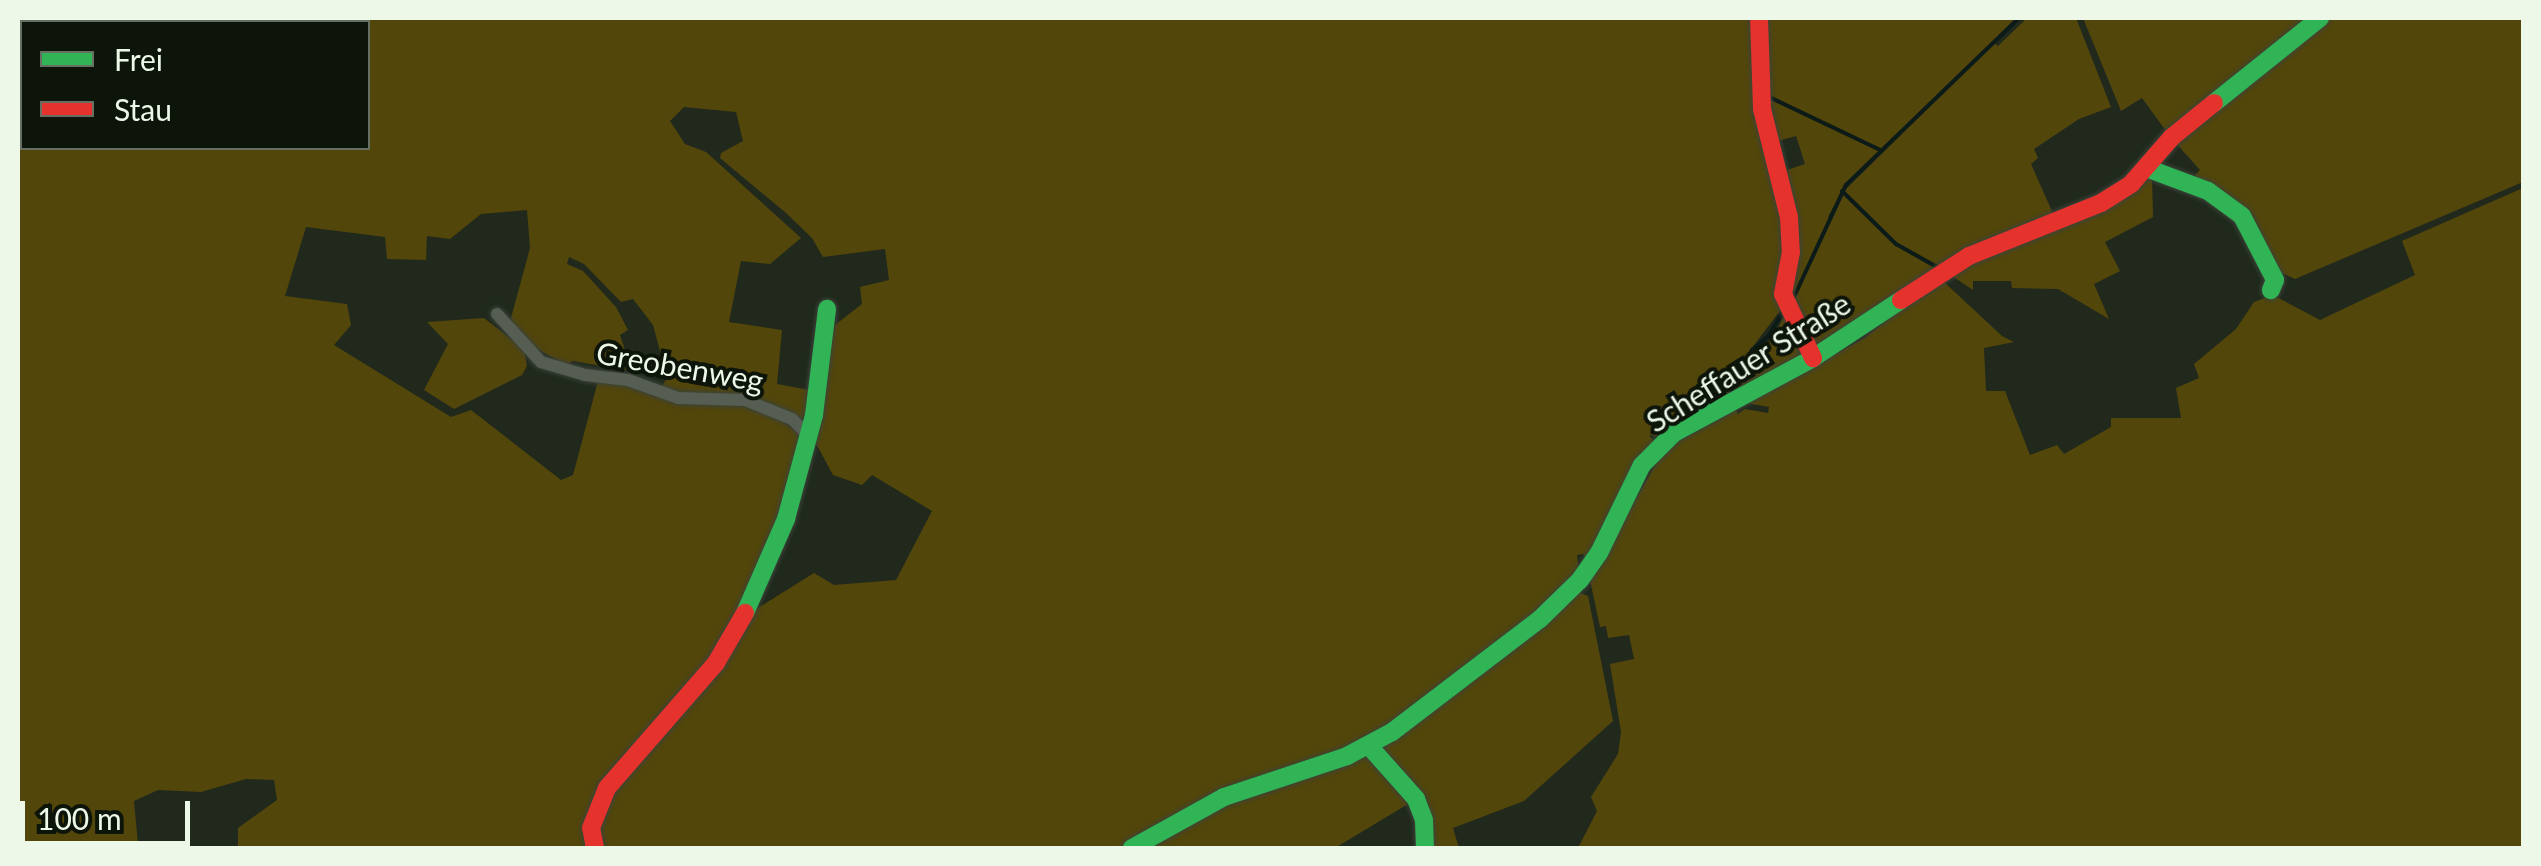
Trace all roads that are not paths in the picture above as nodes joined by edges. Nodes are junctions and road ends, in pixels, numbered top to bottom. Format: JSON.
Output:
{"nodes":[{"id":1,"x":1759,"y":18,"type":"edge"},
{"id":2,"x":2320,"y":18,"type":"edge"},
{"id":3,"x":2149,"y":168,"type":"junction"},
{"id":4,"x":2271,"y":290,"type":"dead end"},
{"id":5,"x":826,"y":308,"type":"dead end"},
{"id":6,"x":497,"y":314,"type":"dead end"},
{"id":7,"x":1813,"y":358,"type":"junction"},
{"id":8,"x":808,"y":435,"type":"junction"},
{"id":9,"x":1369,"y":746,"type":"junction"},
{"id":10,"x":594,"y":848,"type":"edge"},
{"id":11,"x":1132,"y":848,"type":"edge"},
{"id":12,"x":1425,"y":848,"type":"edge"}],
"edges":[{"from":1,"to":7,"type":"street"},
{"from":2,"to":3,"type":"street","name":"Scheffauer Straße"},
{"from":3,"to":4,"type":"street"},
{"from":3,"to":7,"type":"street","name":"Scheffauer Straße"},
{"from":5,"to":8,"type":"street"},
{"from":6,"to":8,"type":"street","name":"Greobenweg"},
{"from":7,"to":9,"type":"street","name":"Scheffauer Straße"},
{"from":8,"to":10,"type":"street"},
{"from":9,"to":11,"type":"street","name":"Scheffauer Straße"},
{"from":9,"to":12,"type":"street"}]}
